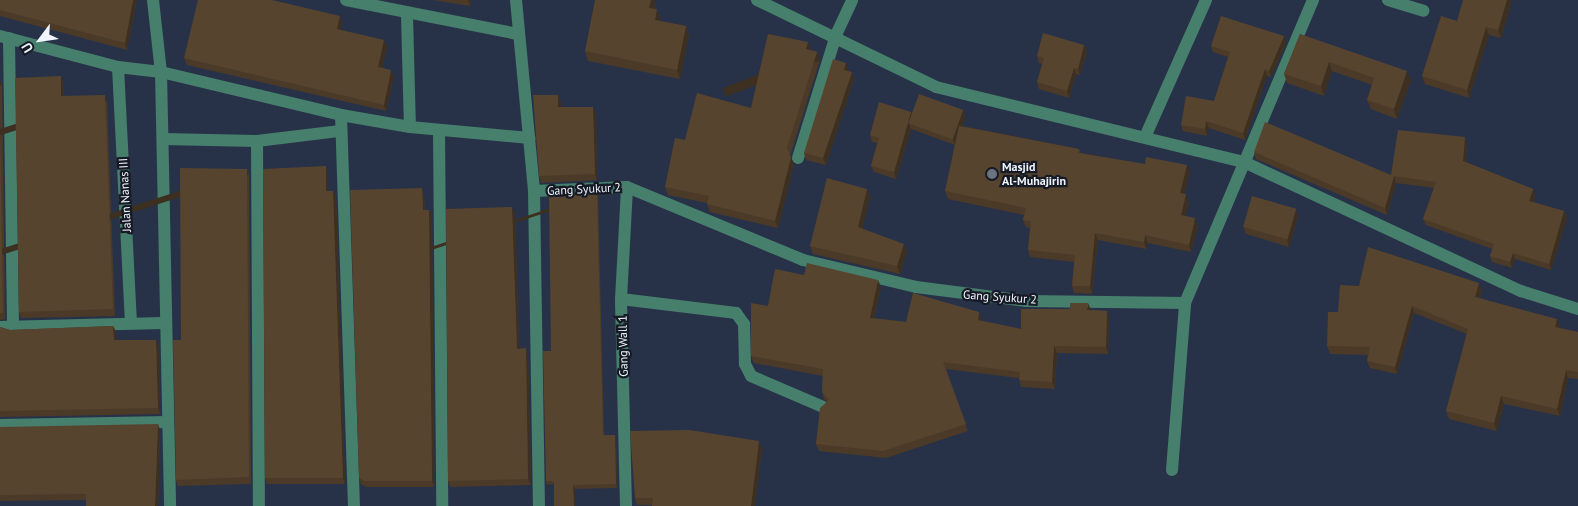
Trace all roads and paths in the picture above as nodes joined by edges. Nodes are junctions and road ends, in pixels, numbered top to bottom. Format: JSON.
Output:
{"nodes":[{"id":1,"x":153,"y":0,"type":"edge"},
{"id":2,"x":346,"y":0,"type":"edge"},
{"id":3,"x":516,"y":0,"type":"edge"},
{"id":4,"x":757,"y":0,"type":"edge"},
{"id":5,"x":852,"y":0,"type":"edge"},
{"id":6,"x":1206,"y":0,"type":"edge"},
{"id":7,"x":1313,"y":0,"type":"edge"},
{"id":8,"x":1388,"y":0,"type":"edge"},
{"id":9,"x":1423,"y":11,"type":"dead end"},
{"id":10,"x":407,"y":15,"type":"junction"},
{"id":11,"x":518,"y":34,"type":"junction"},
{"id":12,"x":836,"y":35,"type":"junction"},
{"id":13,"x":4,"y":37,"type":"edge"},
{"id":14,"x":118,"y":67,"type":"junction"},
{"id":15,"x":161,"y":72,"type":"junction"},
{"id":16,"x":341,"y":115,"type":"junction"},
{"id":17,"x":410,"y":127,"type":"junction"},
{"id":18,"x":439,"y":130,"type":"junction"},
{"id":19,"x":340,"y":131,"type":"junction"},
{"id":20,"x":1145,"y":137,"type":"junction"},
{"id":21,"x":529,"y":138,"type":"junction"},
{"id":22,"x":163,"y":139,"type":"junction"},
{"id":23,"x":257,"y":141,"type":"junction"},
{"id":24,"x":798,"y":158,"type":"dead end"},
{"id":25,"x":1244,"y":162,"type":"junction"},
{"id":26,"x":627,"y":187,"type":"junction"},
{"id":27,"x":534,"y":191,"type":"junction"},
{"id":28,"x":622,"y":300,"type":"junction"},
{"id":29,"x":1185,"y":303,"type":"junction"},
{"id":30,"x":1578,"y":309,"type":"edge"},
{"id":31,"x":131,"y":322,"type":"junction"},
{"id":32,"x":163,"y":323,"type":"junction"},
{"id":33,"x":6,"y":328,"type":"edge"},
{"id":34,"x":823,"y":407,"type":"edge"},
{"id":35,"x":168,"y":422,"type":"junction"},
{"id":36,"x":0,"y":425,"type":"edge"},
{"id":37,"x":1172,"y":470,"type":"dead end"},
{"id":38,"x":170,"y":506,"type":"edge"},
{"id":39,"x":259,"y":506,"type":"edge"},
{"id":40,"x":354,"y":506,"type":"edge"},
{"id":41,"x":442,"y":506,"type":"edge"},
{"id":42,"x":540,"y":506,"type":"edge"},
{"id":43,"x":625,"y":506,"type":"edge"}],
"edges":[{"from":1,"to":15,"type":"street"},
{"from":2,"to":10,"type":"street"},
{"from":3,"to":11,"type":"street"},
{"from":4,"to":12,"type":"street"},
{"from":5,"to":12,"type":"street"},
{"from":6,"to":20,"type":"street"},
{"from":7,"to":25,"type":"street"},
{"from":8,"to":9,"type":"street"},
{"from":10,"to":11,"type":"street"},
{"from":10,"to":17,"type":"street"},
{"from":11,"to":21,"type":"street"},
{"from":12,"to":20,"type":"street"},
{"from":12,"to":24,"type":"street"},
{"from":13,"to":14,"type":"street"},
{"from":13,"to":33,"type":"street"},
{"from":14,"to":15,"type":"street"},
{"from":14,"to":31,"type":"street","name":"Jalan Nanas III"},
{"from":15,"to":16,"type":"street"},
{"from":15,"to":22,"type":"street"},
{"from":16,"to":17,"type":"street"},
{"from":16,"to":19,"type":"street"},
{"from":17,"to":18,"type":"street"},
{"from":18,"to":21,"type":"street"},
{"from":18,"to":41,"type":"street"},
{"from":19,"to":23,"type":"street"},
{"from":19,"to":40,"type":"street"},
{"from":20,"to":25,"type":"street"},
{"from":21,"to":27,"type":"street"},
{"from":22,"to":23,"type":"street"},
{"from":22,"to":32,"type":"street"},
{"from":23,"to":39,"type":"street"},
{"from":25,"to":29,"type":"street"},
{"from":25,"to":30,"type":"street"},
{"from":26,"to":27,"type":"street","name":"Gang Syukur 2"},
{"from":26,"to":28,"type":"street","name":"Gang Wall 1"},
{"from":26,"to":29,"type":"street","name":"Gang Syukur 2"},
{"from":27,"to":42,"type":"street"},
{"from":28,"to":34,"type":"street"},
{"from":28,"to":43,"type":"street","name":"Gang Wall 1"},
{"from":29,"to":37,"type":"street"},
{"from":31,"to":32,"type":"street"},
{"from":31,"to":33,"type":"street"},
{"from":32,"to":35,"type":"street"},
{"from":35,"to":36,"type":"street"},
{"from":35,"to":38,"type":"street"}]}
